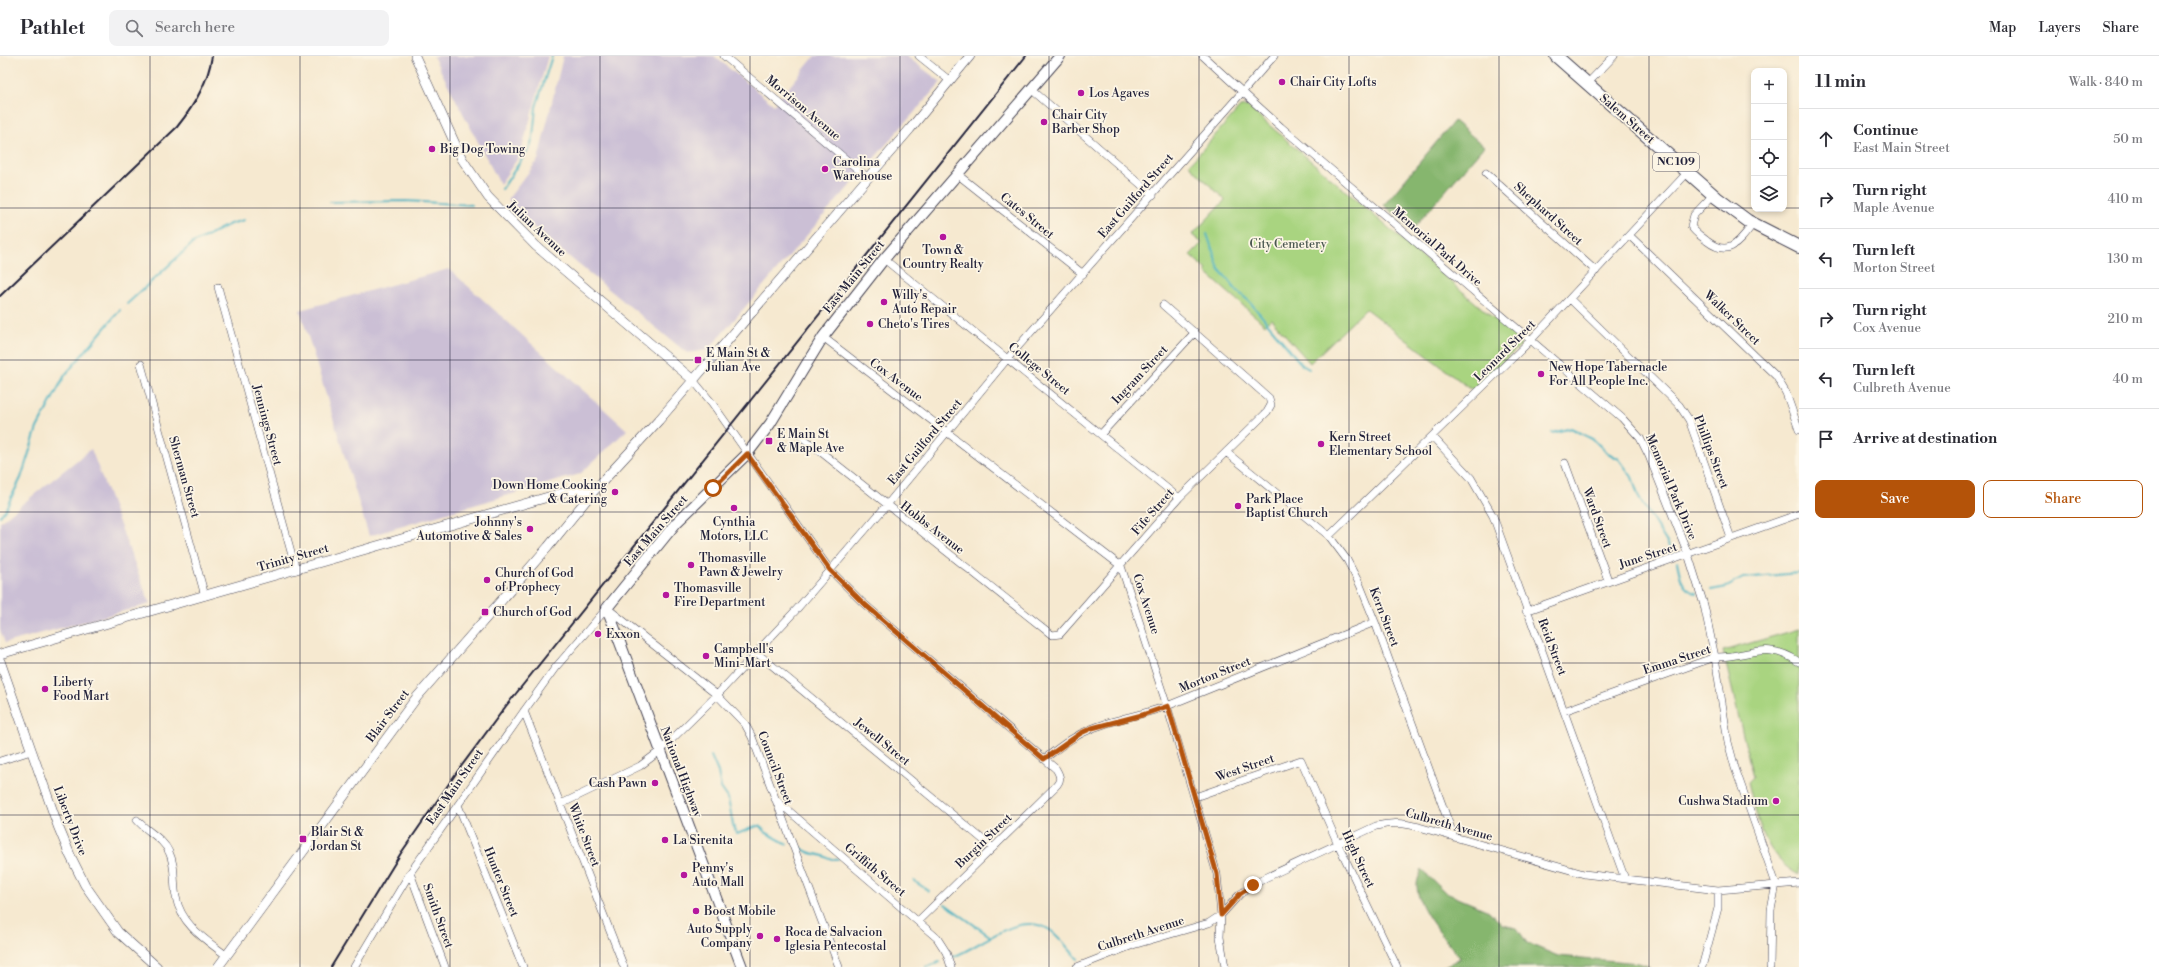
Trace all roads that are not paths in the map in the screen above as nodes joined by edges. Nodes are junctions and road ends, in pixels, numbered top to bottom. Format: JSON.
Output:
{"nodes":[{"id":1,"x":415,"y":56,"type":"edge"},
{"id":2,"x":724,"y":56,"type":"edge"},
{"id":3,"x":919,"y":56,"type":"edge"},
{"id":4,"x":970,"y":56,"type":"edge"},
{"id":5,"x":1060,"y":56,"type":"edge"},
{"id":6,"x":1203,"y":56,"type":"edge"},
{"id":7,"x":1274,"y":56,"type":"edge"},
{"id":8,"x":1556,"y":56,"type":"edge"},
{"id":9,"x":1614,"y":56,"type":"edge"},
{"id":10,"x":949,"y":80,"type":"junction"},
{"id":11,"x":1587,"y":84,"type":"junction"},
{"id":12,"x":1031,"y":89,"type":"junction"},
{"id":13,"x":1243,"y":92,"type":"junction"},
{"id":14,"x":1688,"y":172,"type":"junction"},
{"id":15,"x":1486,"y":173,"type":"dead end"},
{"id":16,"x":957,"y":174,"type":"junction"},
{"id":17,"x":868,"y":178,"type":"junction"},
{"id":18,"x":1153,"y":195,"type":"junction"},
{"id":19,"x":1713,"y":195,"type":"junction"},
{"id":20,"x":1753,"y":224,"type":"junction"},
{"id":21,"x":1630,"y":236,"type":"junction"},
{"id":22,"x":1799,"y":247,"type":"edge"},
{"id":23,"x":884,"y":259,"type":"junction"},
{"id":24,"x":1596,"y":272,"type":"junction"},
{"id":25,"x":1083,"y":274,"type":"junction"},
{"id":26,"x":218,"y":287,"type":"dead end"},
{"id":27,"x":1570,"y":299,"type":"junction"},
{"id":28,"x":1163,"y":305,"type":"dead end"},
{"id":29,"x":1195,"y":332,"type":"junction"},
{"id":30,"x":823,"y":337,"type":"junction"},
{"id":31,"x":1530,"y":341,"type":"junction"},
{"id":32,"x":1008,"y":358,"type":"junction"},
{"id":33,"x":141,"y":364,"type":"dead end"},
{"id":34,"x":693,"y":380,"type":"junction"},
{"id":35,"x":1799,"y":430,"type":"edge"},
{"id":36,"x":947,"y":432,"type":"junction"},
{"id":37,"x":797,"y":433,"type":"dead end"},
{"id":38,"x":1101,"y":434,"type":"junction"},
{"id":39,"x":1433,"y":437,"type":"junction"},
{"id":40,"x":1226,"y":452,"type":"junction"},
{"id":41,"x":747,"y":454,"type":"junction"},
{"id":42,"x":1565,"y":463,"type":"dead end"},
{"id":43,"x":592,"y":493,"type":"junction"},
{"id":44,"x":1178,"y":498,"type":"junction"},
{"id":45,"x":886,"y":506,"type":"junction"},
{"id":46,"x":1799,"y":514,"type":"edge"},
{"id":47,"x":1329,"y":536,"type":"junction"},
{"id":48,"x":1731,"y":538,"type":"junction"},
{"id":49,"x":1688,"y":554,"type":"junction"},
{"id":50,"x":1122,"y":566,"type":"junction"},
{"id":51,"x":296,"y":570,"type":"junction"},
{"id":52,"x":830,"y":570,"type":"junction"},
{"id":53,"x":1608,"y":580,"type":"junction"},
{"id":54,"x":205,"y":596,"type":"junction"},
{"id":55,"x":607,"y":608,"type":"junction"},
{"id":56,"x":1526,"y":611,"type":"junction"},
{"id":57,"x":1375,"y":622,"type":"junction"},
{"id":58,"x":1056,"y":636,"type":"joint"},
{"id":59,"x":757,"y":653,"type":"junction"},
{"id":60,"x":0,"y":654,"type":"edge"},
{"id":61,"x":1715,"y":657,"type":"junction"},
{"id":62,"x":0,"y":661,"type":"edge"},
{"id":63,"x":1799,"y":662,"type":"edge"},
{"id":64,"x":717,"y":695,"type":"junction"},
{"id":65,"x":1168,"y":706,"type":"junction"},
{"id":66,"x":524,"y":711,"type":"junction"},
{"id":67,"x":1564,"y":711,"type":"junction"},
{"id":68,"x":31,"y":751,"type":"junction"},
{"id":69,"x":660,"y":751,"type":"junction"},
{"id":70,"x":1044,"y":759,"type":"junction"},
{"id":71,"x":1301,"y":760,"type":"joint"},
{"id":72,"x":0,"y":761,"type":"edge"},
{"id":73,"x":1195,"y":797,"type":"junction"},
{"id":74,"x":774,"y":799,"type":"junction"},
{"id":75,"x":561,"y":804,"type":"junction"},
{"id":76,"x":458,"y":805,"type":"junction"},
{"id":77,"x":137,"y":820,"type":"dead end"},
{"id":78,"x":1454,"y":837,"type":"junction"},
{"id":79,"x":1338,"y":844,"type":"junction"},
{"id":80,"x":993,"y":848,"type":"junction"},
{"id":81,"x":410,"y":873,"type":"junction"},
{"id":82,"x":1625,"y":879,"type":"junction"},
{"id":83,"x":1799,"y":883,"type":"edge"},
{"id":84,"x":1776,"y":884,"type":"junction"},
{"id":85,"x":1718,"y":890,"type":"junction"},
{"id":86,"x":1221,"y":915,"type":"junction"},
{"id":87,"x":918,"y":921,"type":"junction"},
{"id":88,"x":227,"y":956,"type":"junction"},
{"id":89,"x":156,"y":967,"type":"edge"},
{"id":90,"x":218,"y":967,"type":"edge"},
{"id":91,"x":354,"y":967,"type":"edge"},
{"id":92,"x":445,"y":967,"type":"edge"},
{"id":93,"x":523,"y":967,"type":"edge"},
{"id":94,"x":624,"y":967,"type":"edge"},
{"id":95,"x":742,"y":967,"type":"edge"},
{"id":96,"x":838,"y":967,"type":"edge"},
{"id":97,"x":951,"y":967,"type":"edge"},
{"id":98,"x":1077,"y":967,"type":"edge"},
{"id":99,"x":1225,"y":967,"type":"edge"},
{"id":100,"x":1398,"y":967,"type":"edge"},
{"id":101,"x":1702,"y":967,"type":"edge"},
{"id":102,"x":1770,"y":967,"type":"edge"}],
"edges":[{"from":1,"to":34,"type":"street","name":"Julian Avenue"},
{"from":2,"to":17,"type":"street","name":"Morrison Avenue"},
{"from":3,"to":10,"type":"street"},
{"from":4,"to":10,"type":"street"},
{"from":5,"to":12,"type":"main road","name":"East Main Street"},
{"from":6,"to":13,"type":"street","name":"Memorial Park Drive"},
{"from":7,"to":13,"type":"street","name":"East Guilford Street"},
{"from":8,"to":11,"type":"main road","name":"Salem Street","number":"NC 109"},
{"from":9,"to":11,"type":"street"},
{"from":10,"to":17,"type":"street"},
{"from":11,"to":14,"type":"main road","name":"Salem Street","number":"NC 109"},
{"from":12,"to":16,"type":"main road","name":"East Main Street"},
{"from":12,"to":18,"type":"street"},
{"from":13,"to":18,"type":"street","name":"East Guilford Street"},
{"from":13,"to":31,"type":"street","name":"Memorial Park Drive"},
{"from":14,"to":19,"type":"main road","name":"Salem Street","number":"NC 109"},
{"from":14,"to":21,"type":"street","name":"Leonard Street"},
{"from":15,"to":24,"type":"street","name":"Shephard Street"},
{"from":16,"to":23,"type":"main road","name":"East Main Street"},
{"from":16,"to":25,"type":"street","name":"Cates Street"},
{"from":17,"to":34,"type":"street"},
{"from":18,"to":25,"type":"street","name":"East Guilford Street"},
{"from":19,"to":20,"type":"main road","name":"Salem Street","number":"NC 109"},
{"from":19,"to":20,"type":"street"},
{"from":20,"to":22,"type":"main road","name":"Salem Street","number":"NC 109"},
{"from":21,"to":24,"type":"street","name":"Leonard Street"},
{"from":21,"to":35,"type":"street","name":"Walker Street"},
{"from":23,"to":30,"type":"main road","name":"East Main Street"},
{"from":23,"to":32,"type":"street","name":"College Street"},
{"from":24,"to":27,"type":"street","name":"Leonard Street"},
{"from":25,"to":32,"type":"street","name":"East Guilford Street"},
{"from":26,"to":51,"type":"street","name":"Jennings Street"},
{"from":27,"to":31,"type":"street","name":"Leonard Street"},
{"from":27,"to":48,"type":"street","name":"Phillips Street"},
{"from":28,"to":29,"type":"street"},
{"from":29,"to":38,"type":"street","name":"Ingram Street"},
{"from":29,"to":40,"type":"street","name":"Fife Street"},
{"from":30,"to":36,"type":"street","name":"Cox Avenue"},
{"from":30,"to":41,"type":"main road","name":"East Main Street"},
{"from":31,"to":39,"type":"street","name":"Leonard Street"},
{"from":31,"to":49,"type":"street","name":"Memorial Park Drive"},
{"from":32,"to":36,"type":"street","name":"East Guilford Street"},
{"from":32,"to":38,"type":"street","name":"College Street"},
{"from":33,"to":54,"type":"street","name":"Sherman Street"},
{"from":34,"to":41,"type":"street"},
{"from":34,"to":43,"type":"street"},
{"from":36,"to":45,"type":"street","name":"East Guilford Street"},
{"from":36,"to":50,"type":"street","name":"Cox Avenue"},
{"from":37,"to":45,"type":"street","name":"Hobbs Avenue"},
{"from":38,"to":44,"type":"street","name":"College Street"},
{"from":39,"to":47,"type":"street","name":"Leonard Street"},
{"from":39,"to":56,"type":"street","name":"Reid Street"},
{"from":40,"to":44,"type":"street","name":"Fife Street"},
{"from":40,"to":47,"type":"street","name":"Kern Street"},
{"from":41,"to":52,"type":"street"},
{"from":41,"to":55,"type":"main road","name":"East Main Street"},
{"from":42,"to":53,"type":"street","name":"Ward Street"},
{"from":43,"to":51,"type":"street","name":"Trinity Street"},
{"from":43,"to":88,"type":"street","name":"Blair Street"},
{"from":44,"to":50,"type":"street","name":"Fife Street"},
{"from":45,"to":52,"type":"street","name":"East Guilford Street"},
{"from":45,"to":58,"type":"street","name":"Hobbs Avenue"},
{"from":46,"to":48,"type":"street","name":"June Street"},
{"from":47,"to":57,"type":"street","name":"Kern Street"},
{"from":48,"to":49,"type":"street","name":"June Street"},
{"from":49,"to":53,"type":"street","name":"June Street"},
{"from":49,"to":61,"type":"street","name":"Memorial Park Drive"},
{"from":50,"to":58,"type":"street","name":"Fife Street"},
{"from":50,"to":65,"type":"street","name":"Cox Avenue"},
{"from":51,"to":54,"type":"street","name":"Trinity Street"},
{"from":52,"to":59,"type":"street","name":"East Guilford Street"},
{"from":52,"to":70,"type":"street"},
{"from":53,"to":56,"type":"street","name":"June Street"},
{"from":54,"to":60,"type":"street","name":"Trinity Street"},
{"from":55,"to":64,"type":"street","name":"Council Street"},
{"from":55,"to":66,"type":"street","name":"East Main Street"},
{"from":55,"to":69,"type":"main road","name":"National Highway"},
{"from":56,"to":67,"type":"street","name":"Reid Street"},
{"from":57,"to":65,"type":"street","name":"Morton Street"},
{"from":57,"to":78,"type":"street","name":"Kern Street"},
{"from":59,"to":64,"type":"street","name":"East Guilford Street"},
{"from":59,"to":80,"type":"street","name":"Jewell Street"},
{"from":61,"to":63,"type":"street","name":"Emma Street"},
{"from":61,"to":67,"type":"street","name":"Emma Street"},
{"from":61,"to":84,"type":"street","name":"Memorial Park Drive"},
{"from":62,"to":68,"type":"street","name":"Liberty Drive"},
{"from":64,"to":69,"type":"street","name":"East Guilford Street"},
{"from":64,"to":74,"type":"street","name":"Council Street"},
{"from":65,"to":70,"type":"street","name":"Morton Street"},
{"from":65,"to":73,"type":"street","name":"Cox Avenue"},
{"from":66,"to":75,"type":"street","name":"White Street"},
{"from":66,"to":76,"type":"street","name":"East Main Street"},
{"from":67,"to":82,"type":"street","name":"Reid Street"},
{"from":68,"to":72,"type":"street"},
{"from":68,"to":89,"type":"street","name":"Liberty Drive"},
{"from":69,"to":75,"type":"street","name":"East Guilford Street"},
{"from":69,"to":95,"type":"main road","name":"National Highway"},
{"from":70,"to":80,"type":"street","name":"Burgin Street"},
{"from":71,"to":73,"type":"street","name":"West Street"},
{"from":71,"to":79,"type":"street","name":"High Street"},
{"from":73,"to":86,"type":"street","name":"Cox Avenue"},
{"from":74,"to":87,"type":"street","name":"Griffith Street"},
{"from":74,"to":96,"type":"street","name":"Council Street"},
{"from":75,"to":94,"type":"street","name":"White Street"},
{"from":76,"to":81,"type":"street","name":"East Main Street"},
{"from":76,"to":93,"type":"street","name":"Hunter Street"},
{"from":77,"to":88,"type":"street"},
{"from":78,"to":79,"type":"street","name":"Culbreth Avenue"},
{"from":78,"to":82,"type":"street","name":"Culbreth Avenue"},
{"from":79,"to":86,"type":"street","name":"Culbreth Avenue"},
{"from":79,"to":100,"type":"street","name":"High Street"},
{"from":80,"to":87,"type":"street","name":"Burgin Street"},
{"from":81,"to":91,"type":"street","name":"East Main Street"},
{"from":81,"to":92,"type":"street","name":"Smith Street"},
{"from":82,"to":85,"type":"street","name":"Culbreth Avenue"},
{"from":83,"to":84,"type":"street","name":"Culbreth Avenue"},
{"from":84,"to":85,"type":"street","name":"Culbreth Avenue"},
{"from":84,"to":102,"type":"street"},
{"from":85,"to":101,"type":"street"},
{"from":86,"to":98,"type":"street","name":"Culbreth Avenue"},
{"from":86,"to":99,"type":"street","name":"Cox Avenue"},
{"from":87,"to":97,"type":"street","name":"Griffith Street"},
{"from":88,"to":90,"type":"street","name":"Blair Street"}]}
